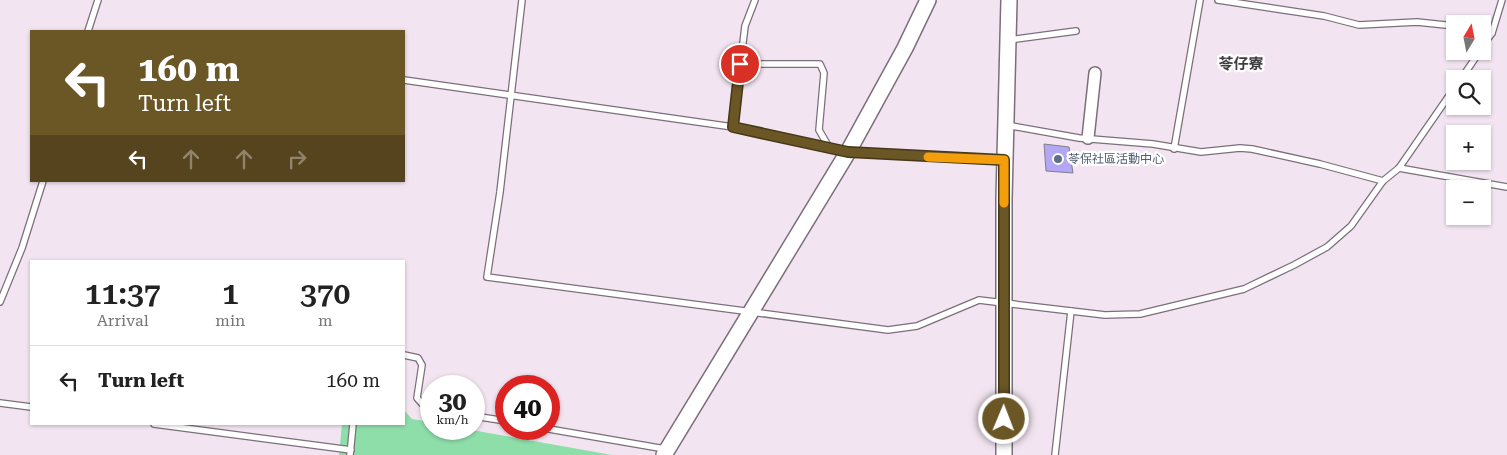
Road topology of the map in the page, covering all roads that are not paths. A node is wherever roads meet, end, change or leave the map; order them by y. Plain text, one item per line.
1 (98, 0) edge
2 (522, 0) edge
3 (755, 0) edge
4 (928, 0) edge
5 (1009, 0) edge
6 (1200, 0) edge
7 (1218, 0) edge
8 (1502, 0) edge
9 (1446, 25) edge
10 (88, 30) edge
11 (1076, 31) dead end
12 (1492, 33) edge
13 (1007, 40) junction
14 (740, 64) junction
15 (1095, 74) dead end
16 (405, 80) edge
17 (510, 95) junction
18 (1446, 100) edge
19 (1006, 125) junction
20 (733, 127) junction
21 (1088, 138) junction
22 (830, 149) junction
23 (1174, 149) junction
24 (848, 152) junction
25 (1004, 160) junction
26 (1399, 168) junction
27 (1383, 181) junction
28 (43, 182) edge
29 (1507, 187) edge
30 (0, 302) edge
31 (1005, 304) junction
32 (750, 311) junction
33 (1071, 311) junction
34 (405, 355) edge
35 (420, 375) edge
36 (420, 378) edge
37 (420, 401) edge
38 (0, 403) edge
39 (30, 407) edge
40 (161, 425) edge
41 (353, 425) edge
42 (560, 431) edge
43 (665, 452) edge
44 (351, 453) edge
45 (1004, 455) edge
46 (1055, 455) edge

1 - 10 lane
2 - 17 lane
3 - 14 lane
4 - 24 street
5 - 13 street
6 - 23 lane
7 - 9 lane
8 - 12 lane
11 - 13 lane
13 - 19 street
14 - 20 lane
14 - 22 lane
15 - 21 street
16 - 17 lane
17 - 20 lane
17 - 32 lane
18 - 26 lane
19 - 21 lane
19 - 25 street
20 - 22 lane
21 - 23 lane
22 - 24 lane
23 - 27 lane
24 - 25 lane
24 - 32 street
25 - 31 street
26 - 27 lane
26 - 29 lane
27 - 33 lane
28 - 30 lane
31 - 32 lane
31 - 33 lane
31 - 45 street
32 - 43 street
33 - 46 lane
34 - 35 lane
36 - 37 lane
38 - 39 lane
40 - 44 lane
41 - 44 lane
42 - 43 lane

